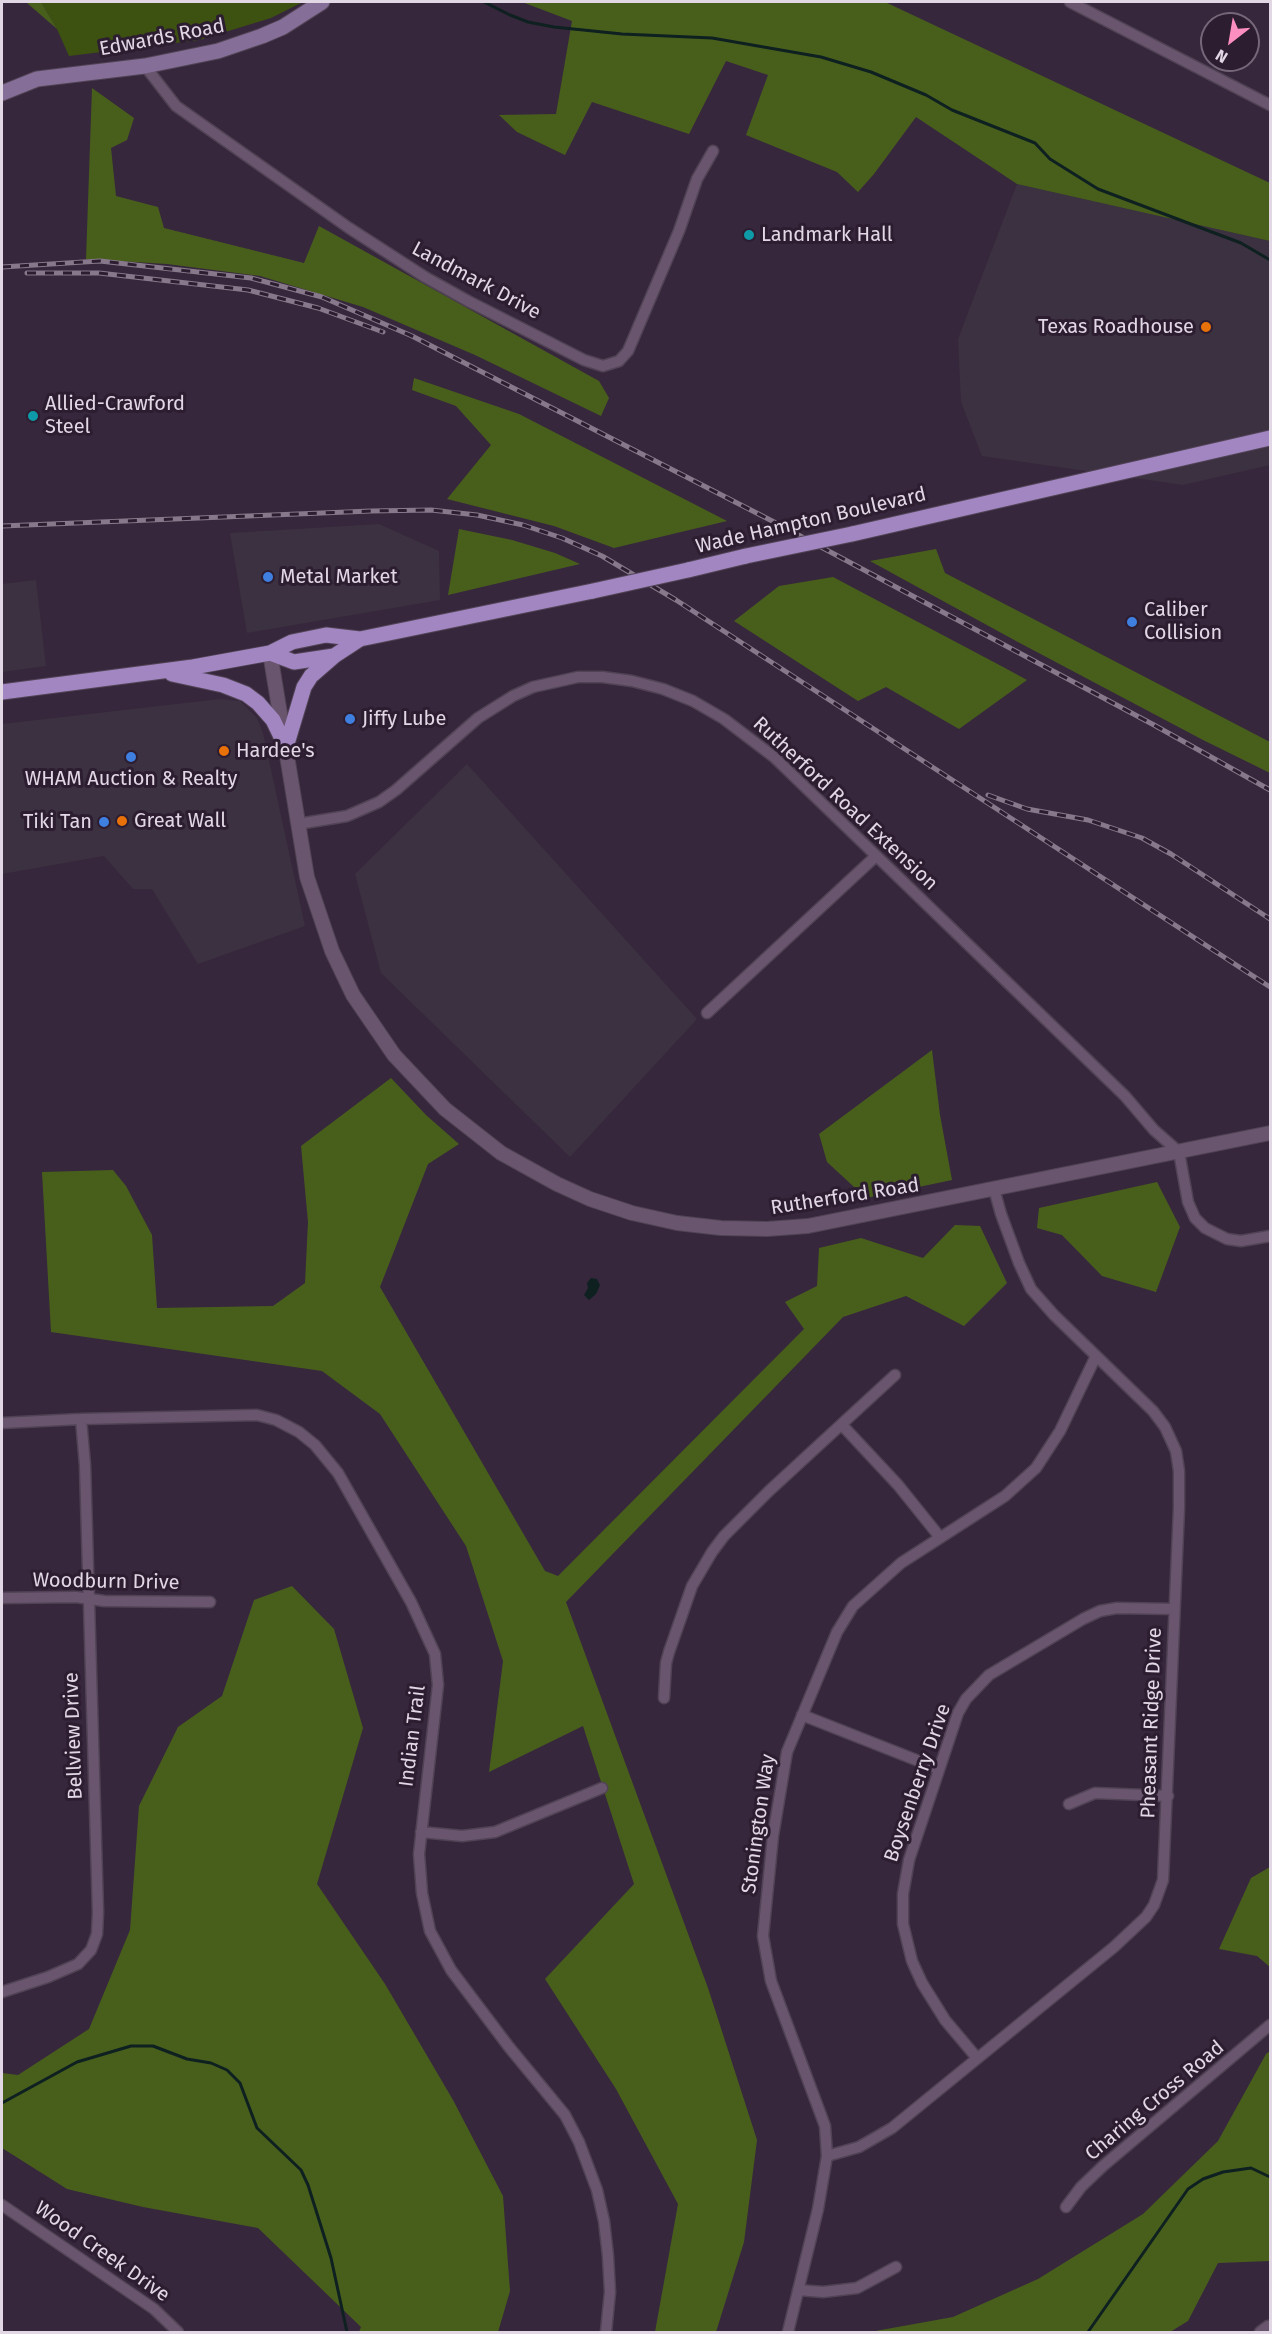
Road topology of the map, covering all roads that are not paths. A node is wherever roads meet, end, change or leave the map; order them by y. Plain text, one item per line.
1 (322, 2) edge
2 (1070, 2) edge
3 (145, 66) junction
4 (2, 93) edge
5 (1270, 105) edge
6 (713, 151) dead end
7 (1270, 438) edge
8 (360, 639) junction
9 (270, 653) junction
10 (333, 656) junction
11 (158, 671) junction
12 (2, 692) edge
13 (286, 747) junction
14 (298, 824) junction
15 (876, 856) junction
16 (707, 1013) dead end
17 (1270, 1132) edge
18 (1179, 1152) junction
19 (994, 1189) junction
20 (1270, 1236) edge
21 (1096, 1356) junction
22 (895, 1375) dead end
23 (81, 1419) junction
24 (2, 1423) edge
25 (842, 1425) junction
26 (939, 1536) junction
27 (2, 1598) edge
28 (88, 1599) junction
29 (210, 1602) dead end
30 (1174, 1609) junction
31 (664, 1698) dead end
32 (802, 1715) junction
33 (939, 1769) junction
34 (602, 1788) dead end
35 (1168, 1796) junction
36 (1069, 1804) dead end
37 (421, 1832) junction
38 (2, 1992) edge
39 (1270, 2025) edge
40 (977, 2058) junction
41 (827, 2156) junction
42 (2, 2205) edge
43 (1066, 2207) dead end
44 (896, 2267) dead end
45 (798, 2290) junction
46 (178, 2332) edge
47 (606, 2332) edge
48 (788, 2332) edge

1 - 3 main road, Edwards Road
2 - 5 street
3 - 4 main road, Edwards Road
3 - 6 street, Landmark Drive
7 - 8 main road, Wade Hampton Boulevard, bridge
8 - 9 main road, Wade Hampton Boulevard
8 - 10 main road, Wade Hampton Boulevard
9 - 10 main road, Wade Hampton Boulevard
9 - 11 main road, Wade Hampton Boulevard
9 - 13 street, Rutherford Road
10 - 13 main road
11 - 12 main road, Wade Hampton Boulevard
11 - 13 main road
13 - 14 street, Rutherford Road
14 - 15 street, Rutherford Road Extension
14 - 19 street, Rutherford Road
15 - 16 street
15 - 18 street, Rutherford Road Extension
17 - 18 street, Rutherford Road
18 - 19 street, Rutherford Road
18 - 20 street
19 - 21 street, Pheasant Ridge Drive
21 - 26 street, Stonington Way
21 - 30 street, Pheasant Ridge Drive
22 - 25 street
23 - 24 street, Indian Trail
23 - 28 street, Bellview Drive
23 - 37 street, Indian Trail
25 - 26 street
25 - 31 street
26 - 32 street, Stonington Way
27 - 28 street, Woodburn Drive
28 - 29 street, Woodburn Drive
28 - 38 street, Bellview Drive
30 - 33 street, Boysenberry Drive
30 - 35 street, Pheasant Ridge Drive
32 - 33 street
32 - 41 street, Stonington Way
33 - 40 street, Boysenberry Drive
34 - 37 street
35 - 36 street
35 - 40 street, Pheasant Ridge Drive
37 - 47 street, Indian Trail
39 - 43 street, Charing Cross Road
40 - 41 street, Pheasant Ridge Drive
41 - 45 street, Stonington Way
42 - 46 street, Wood Creek Drive
44 - 45 street
45 - 48 street, Stonington Way

